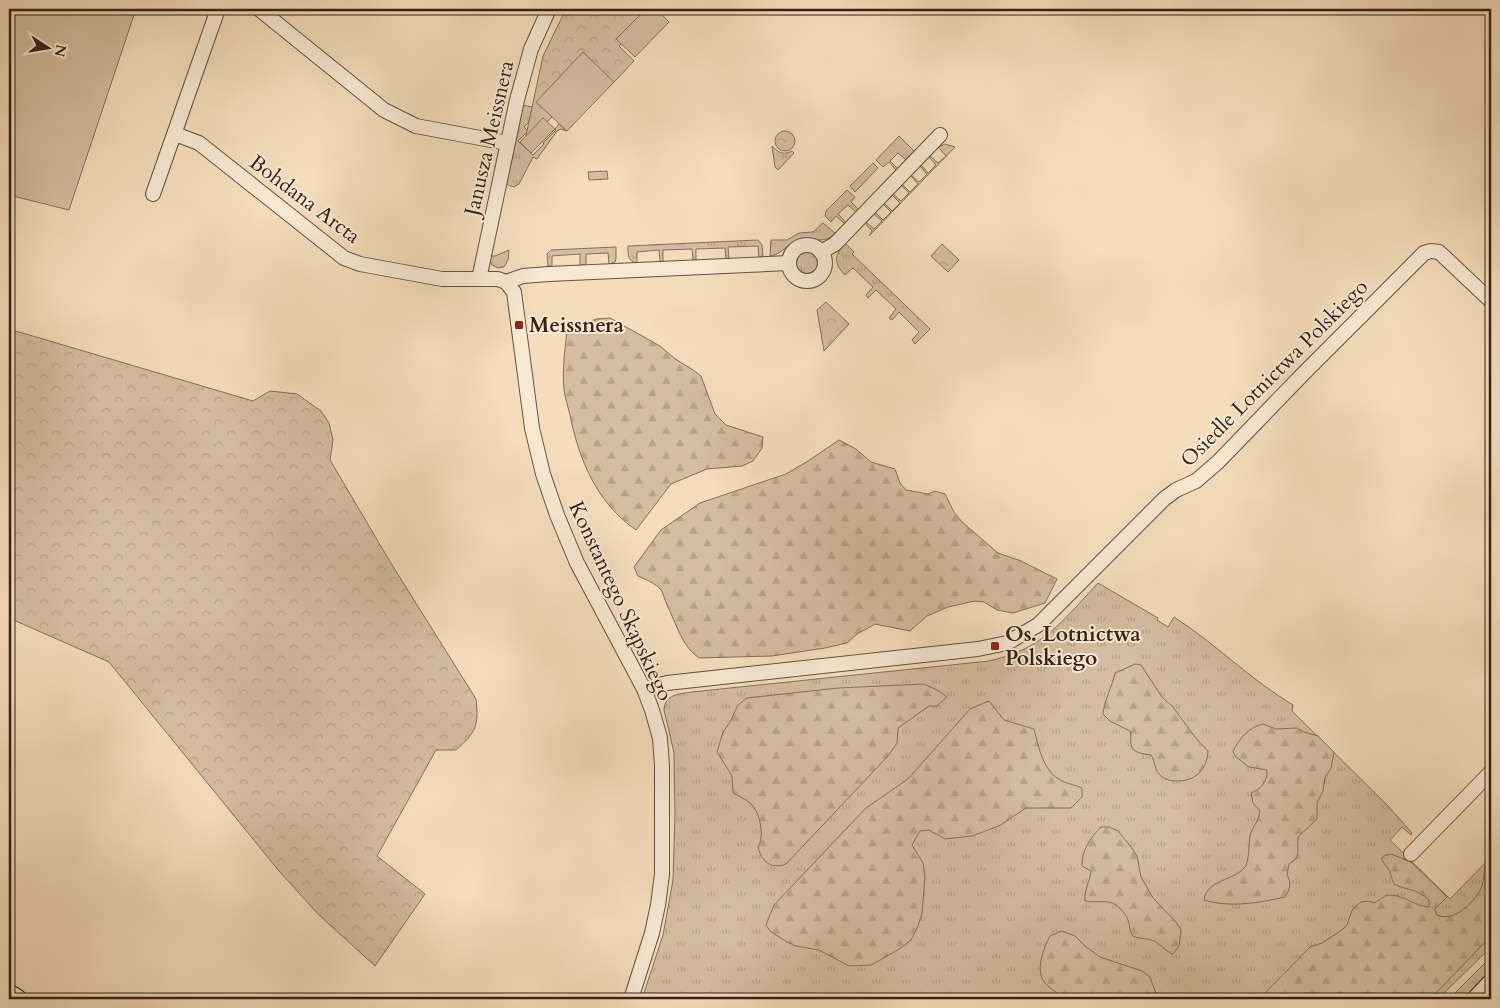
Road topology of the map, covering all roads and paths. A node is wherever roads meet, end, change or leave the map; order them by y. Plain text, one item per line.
1 (218, 9) edge
2 (259, 9) edge
3 (549, 9) edge
4 (175, 134) junction
5 (940, 135) dead end
6 (507, 143) junction
7 (153, 194) dead end
8 (821, 252) junction
9 (789, 263) junction
10 (479, 279) junction
11 (506, 282) junction
12 (1491, 301) edge
13 (644, 689) junction
14 (1491, 772) edge
15 (1411, 854) dead end
16 (1491, 984) edge
17 (9, 994) edge
18 (17, 999) edge
19 (631, 999) edge
20 (1477, 999) edge

1 - 4 street
2 - 6 street
3 - 6 street, Janusza Meissnera
4 - 7 street
4 - 10 street, Bohdana Arcta
5 - 8 street
6 - 10 street, Janusza Meissnera
8 - 9 street
8 - 9 street
9 - 11 street
10 - 11 street, Bohdana Arcta
11 - 13 street, Konstantego Skąpskiego
12 - 13 street, Osiedle Lotnictwa Polskiego
13 - 19 street, Konstantego Skąpskiego
14 - 15 street
16 - 20 main road
17 - 18 main road

